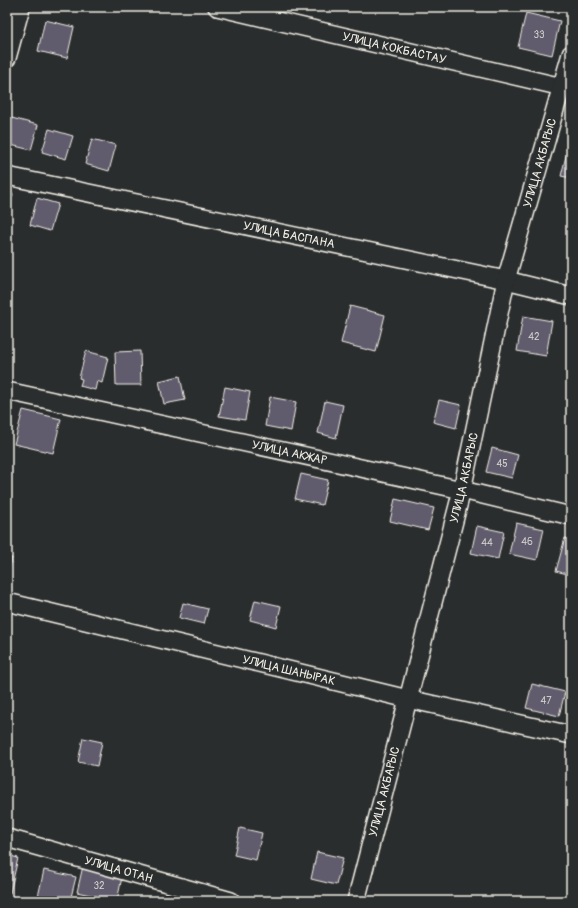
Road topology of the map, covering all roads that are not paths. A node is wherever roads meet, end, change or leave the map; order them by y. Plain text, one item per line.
1 (21, 7) edge
2 (217, 7) edge
3 (571, 54) edge
4 (7, 58) edge
5 (566, 88) edge
6 (7, 176) edge
7 (506, 280) junction
8 (571, 296) edge
9 (7, 391) edge
10 (462, 490) junction
11 (571, 516) edge
12 (7, 602) edge
13 (408, 699) junction
14 (571, 735) edge
15 (7, 838) edge
16 (231, 901) edge
17 (356, 901) edge

1 - 4 street
2 - 5 street, УЛИЦА КОКБАСТАУ
3 - 5 street, УЛИЦА АКБАРЫС
5 - 7 street, УЛИЦА АКБАРЫС
6 - 7 street, УЛИЦА БАСПАНА
7 - 8 street, УЛИЦА БАСПАНА
7 - 10 street, УЛИЦА АКБАРЫС
9 - 10 street, УЛИЦА АКЖАР
10 - 11 street, УЛИЦА АКЖАР
10 - 13 street, УЛИЦА АКБАРЫС
12 - 13 street, УЛИЦА ШАНЫРАК
13 - 14 street, УЛИЦА ШАНЫРАК
13 - 17 street, УЛИЦА АКБАРЫС
15 - 16 street, УЛИЦА ОТАН

